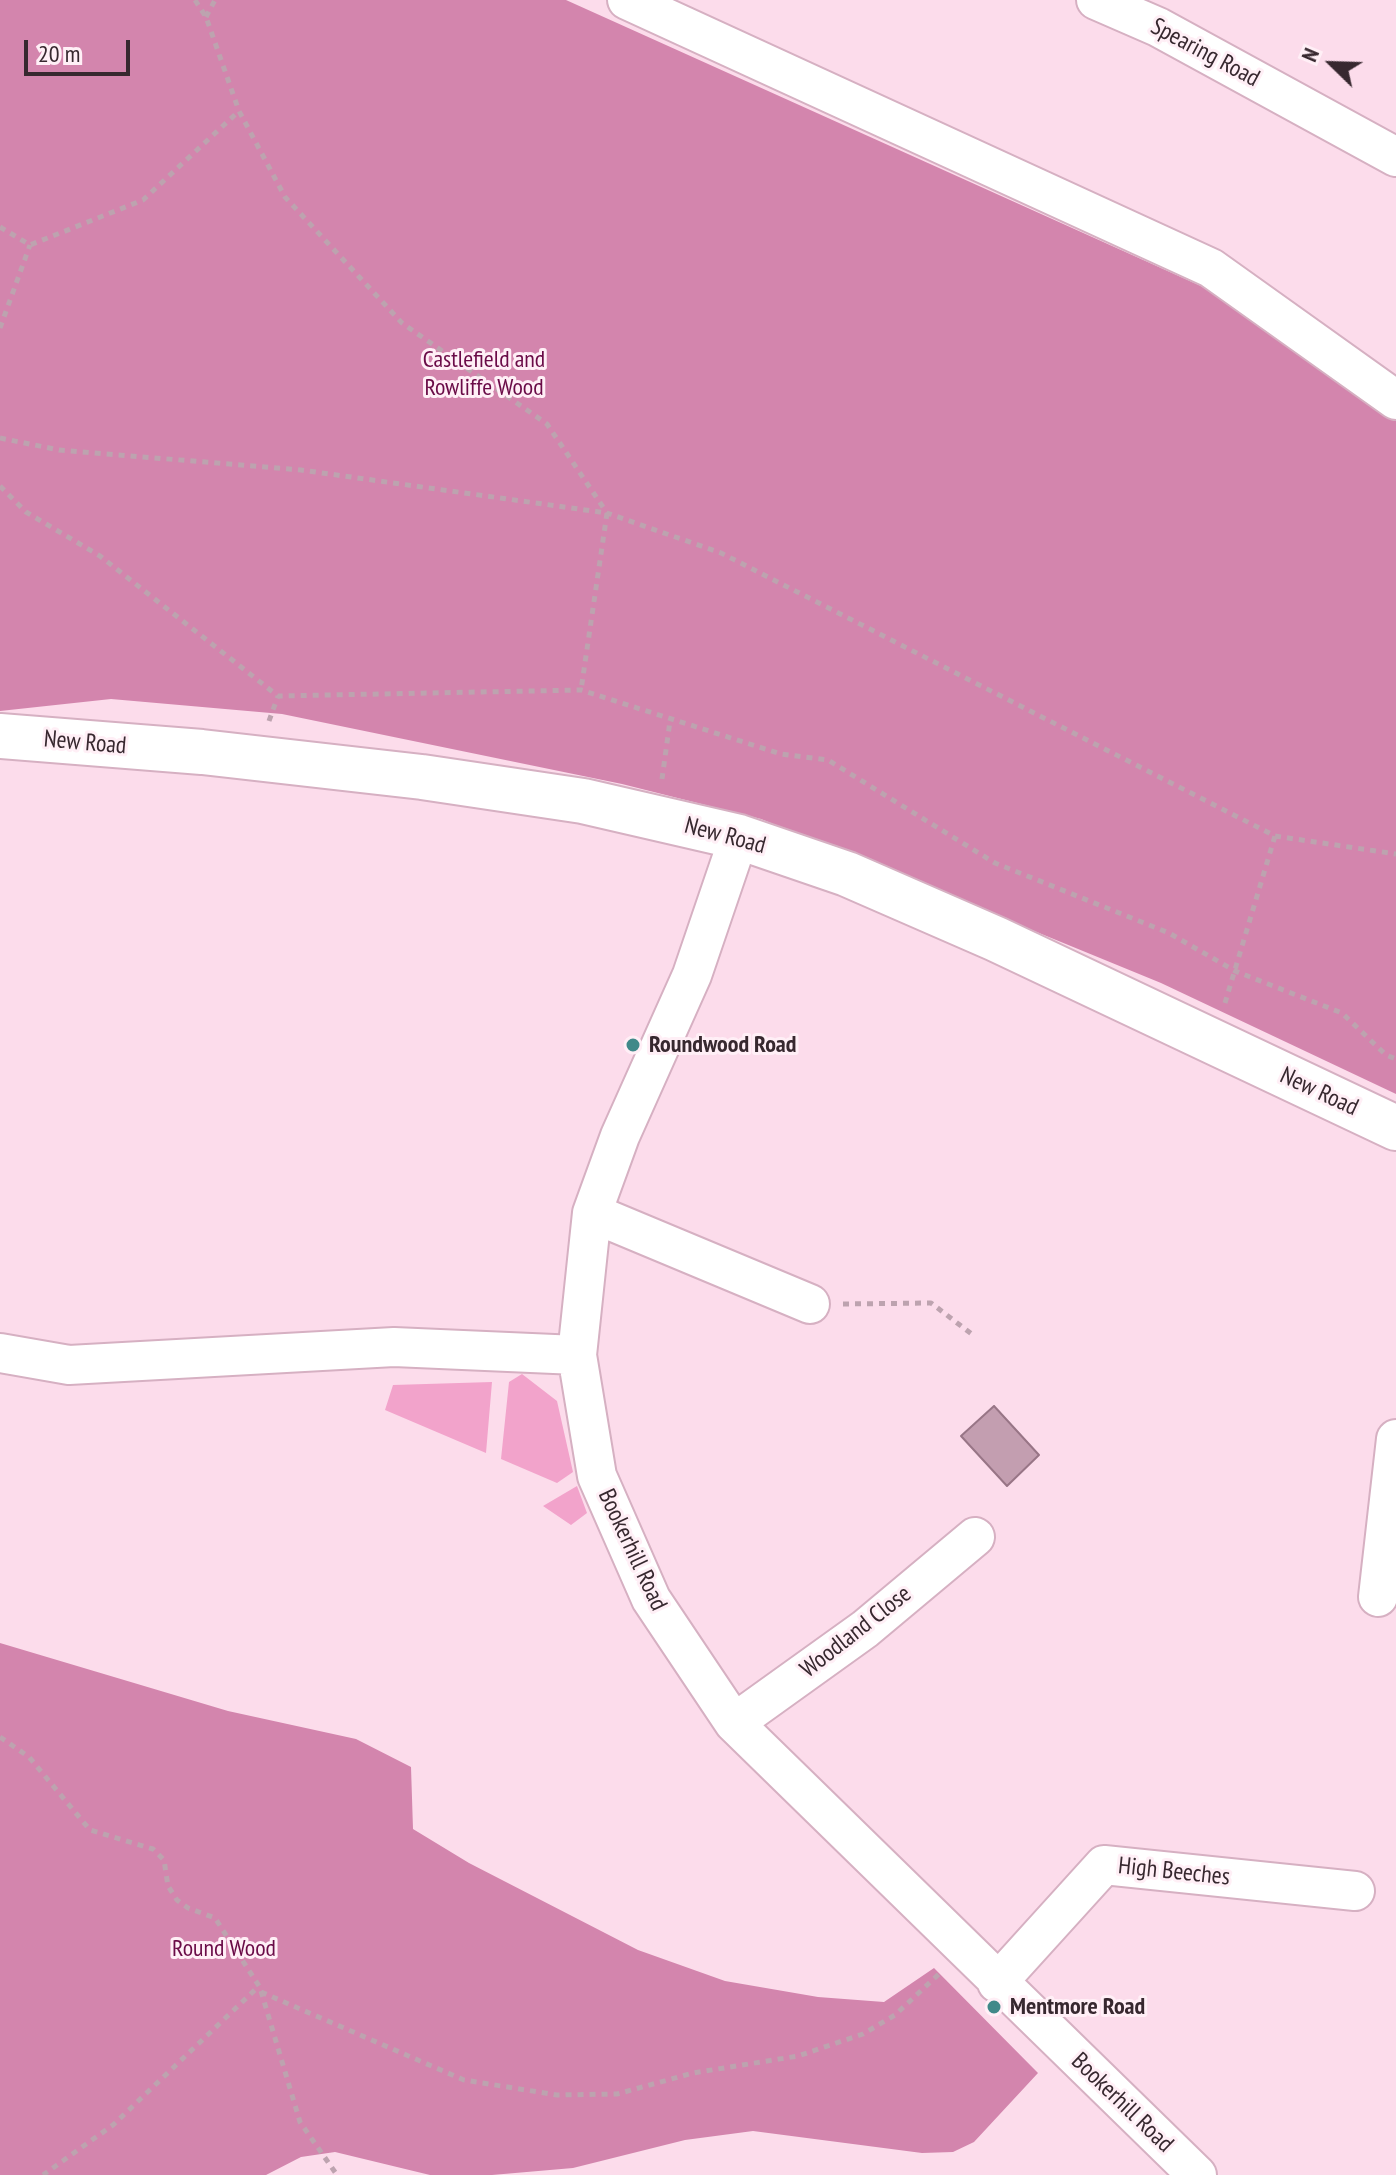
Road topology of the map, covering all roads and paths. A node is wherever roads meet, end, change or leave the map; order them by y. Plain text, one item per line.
1 (195, 0) edge
2 (215, 0) edge
3 (627, 0) edge
4 (1096, 0) edge
5 (206, 17) junction
6 (239, 111) junction
7 (1396, 157) edge
8 (0, 227) edge
9 (30, 245) junction
10 (0, 328) edge
11 (1396, 400) edge
12 (0, 438) edge
13 (0, 486) edge
14 (607, 513) junction
15 (581, 690) junction
16 (670, 721) junction
17 (0, 736) edge
18 (657, 818) junction
19 (1275, 836) junction
20 (739, 837) junction
21 (1396, 854) edge
22 (1235, 971) junction
23 (1215, 1042) junction
24 (1396, 1059) edge
25 (1396, 1128) edge
26 (592, 1213) junction
27 (810, 1304) joint
28 (973, 1335) dead end
29 (0, 1353) edge
30 (577, 1355) junction
31 (1396, 1439) edge
32 (975, 1537) dead end
33 (1375, 1596) edge
34 (734, 1723) junction
35 (0, 1737) edge
36 (1355, 1891) dead end
37 (941, 1972) dead end
38 (997, 1983) junction
39 (260, 1989) junction
40 (43, 2175) edge
41 (337, 2175) edge
42 (1197, 2175) edge

1 - 5 path
2 - 5 path
3 - 11 street
4 - 7 street, Spearing Road
5 - 6 path
6 - 9 path
6 - 14 path
8 - 9 path
9 - 10 path
12 - 14 path
13 - 15 path
14 - 15 path
14 - 19 path
15 - 16 path
16 - 18 path
16 - 22 path
17 - 18 highway, New Road
18 - 20 highway, New Road
19 - 21 path
19 - 22 path
20 - 23 highway, New Road
20 - 26 street, Bookerhill Road
22 - 23 path
22 - 24 path
23 - 25 highway, New Road
26 - 27 street
26 - 30 street, Bookerhill Road
27 - 28 path
29 - 30 street
30 - 34 street, Bookerhill Road
31 - 33 street
32 - 34 street, Woodland Close
34 - 38 street, Bookerhill Road
35 - 39 path
36 - 38 street, High Beeches
37 - 39 path
38 - 42 street, Bookerhill Road
39 - 40 path
39 - 41 path

